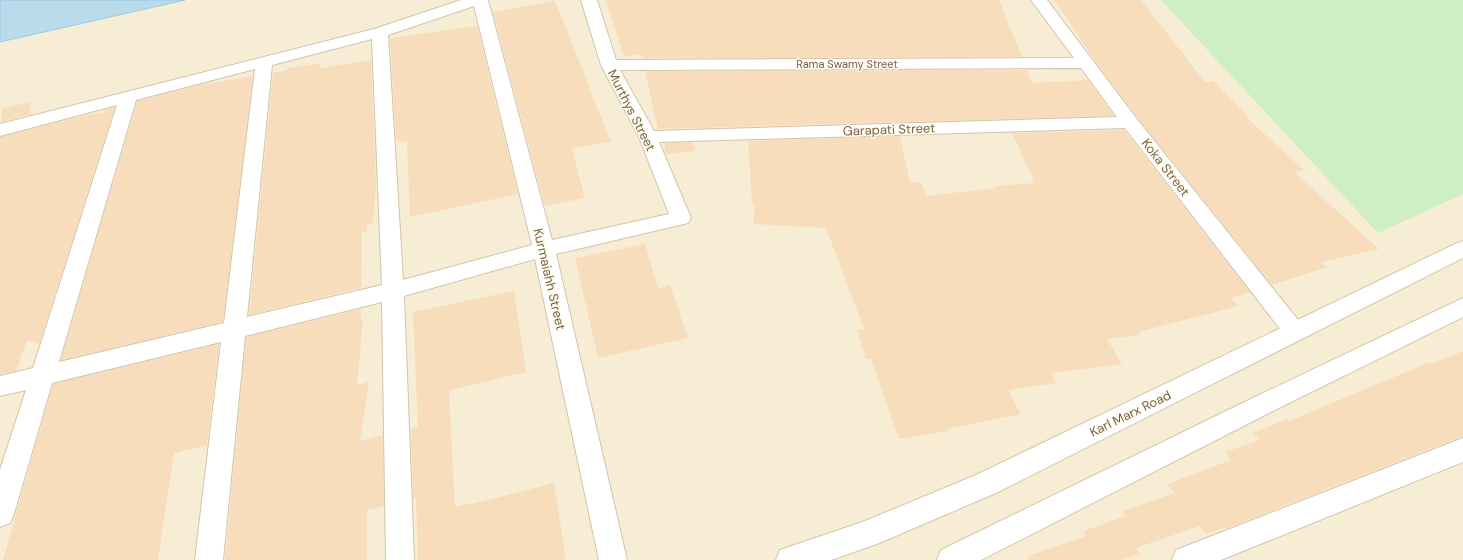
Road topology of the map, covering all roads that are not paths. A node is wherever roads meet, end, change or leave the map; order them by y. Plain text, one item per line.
1 (476, 0) edge
2 (480, 0) edge
3 (589, 0) edge
4 (1039, 0) edge
5 (380, 32) junction
6 (264, 62) junction
7 (1085, 63) junction
8 (609, 65) junction
9 (128, 97) junction
10 (1130, 122) junction
11 (0, 130) edge
12 (648, 137) junction
13 (544, 249) junction
14 (1463, 249) edge
15 (393, 291) junction
16 (1463, 307) edge
17 (235, 330) junction
18 (1295, 332) junction
19 (42, 376) junction
20 (0, 386) edge
21 (1463, 450) edge
22 (0, 514) edge
23 (209, 560) edge
24 (400, 560) edge
25 (613, 560) edge
26 (790, 560) edge
27 (951, 560) edge
28 (1186, 560) edge

1 - 5 street
2 - 13 street, Kurmaiahh Street
3 - 8 street, Murthys Street
4 - 7 street, Koka Street
5 - 6 street
5 - 15 street
6 - 9 street
6 - 17 street
7 - 8 street, Rama Swamy Street
7 - 10 street, Koka Street
8 - 12 street, Murthys Street
9 - 11 street
9 - 19 street
10 - 12 street, Garapati Street
10 - 18 street, Koka Street
12 - 13 street, Murthys Street
13 - 15 street
13 - 25 street, Kurmaiahh Street
14 - 18 street, Karl Marx Road
15 - 17 street
15 - 24 street
16 - 27 street
17 - 19 street
17 - 23 street
18 - 26 street, Karl Marx Road
19 - 20 street
19 - 22 street
21 - 28 street

